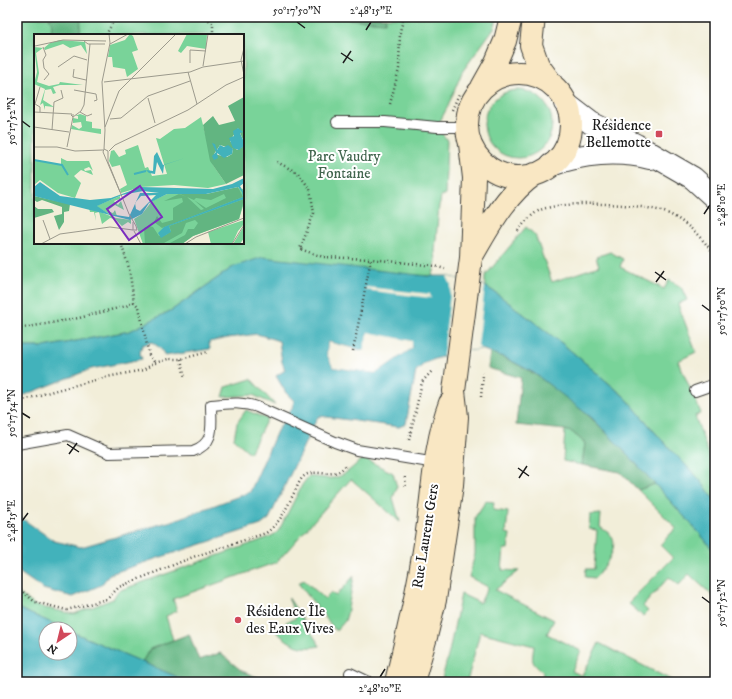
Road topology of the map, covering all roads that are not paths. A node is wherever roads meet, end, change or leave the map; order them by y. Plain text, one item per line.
1 (511, 17) edge
2 (534, 17) edge
3 (480, 90) junction
4 (560, 95) junction
5 (337, 122) dead end
6 (469, 136) junction
7 (663, 161) junction
8 (543, 170) junction
9 (715, 198) edge
10 (471, 258) junction
11 (715, 384) edge
12 (454, 391) junction
13 (695, 391) dead end
14 (17, 444) edge
15 (436, 463) junction
16 (350, 673) dead end
17 (369, 682) edge
18 (396, 682) edge
19 (413, 682) edge

1 - 3 main road
2 - 4 main road
3 - 4 main road
3 - 6 main road
4 - 7 street
4 - 8 main road
5 - 6 lane
6 - 8 main road
6 - 10 main road, Rue Laurent Gers
7 - 8 street
7 - 9 street
8 - 10 main road, Rue Laurent Gers
10 - 12 main road, Rue Laurent Gers
11 - 13 lane
12 - 15 main road, Rue Laurent Gers
12 - 19 main road, Rue Laurent Gers
14 - 15 lane
15 - 18 main road, Rue Laurent Gers
16 - 17 lane

